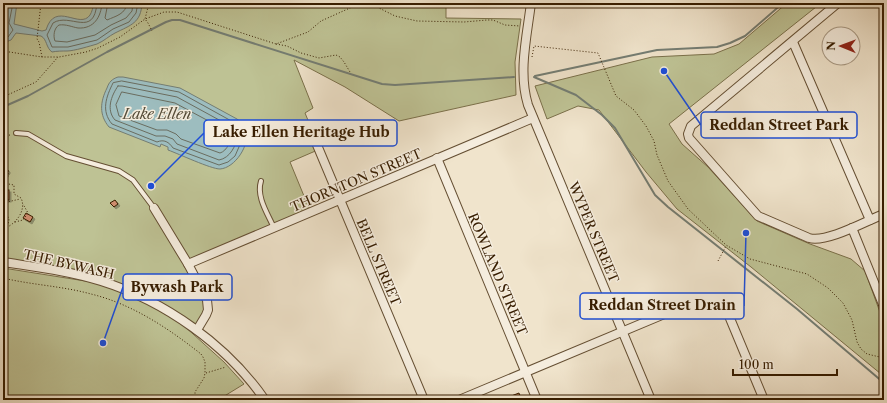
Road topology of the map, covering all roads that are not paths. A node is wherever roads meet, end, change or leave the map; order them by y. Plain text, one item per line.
1 (531, 3) edge
2 (838, 3) edge
3 (793, 42) junction
4 (534, 118) junction
5 (16, 133) road end
6 (312, 133) dead end
7 (437, 158) junction
8 (261, 181) dead end
9 (340, 200) junction
10 (154, 208) joint
11 (884, 214) edge
12 (870, 220) junction
13 (274, 228) junction
14 (852, 228) junction
15 (3, 262) edge
16 (188, 264) junction
17 (884, 307) edge
18 (197, 330) junction
19 (622, 331) junction
20 (525, 372) junction
21 (263, 397) edge
22 (424, 400) edge
23 (459, 400) edge
24 (537, 400) edge
25 (651, 400) edge
26 (764, 400) edge

1 - 4 street, WYPER STREET
2 - 3 street
3 - 12 street
3 - 14 street
4 - 7 street, THORNTON STREET
4 - 19 street, WYPER STREET
5 - 10 lane
6 - 9 street, BELL STREET
7 - 9 street, THORNTON STREET
7 - 20 street, ROWLAND STREET
8 - 13 lane
9 - 13 street, THORNTON STREET
9 - 22 street, BELL STREET
10 - 16 street
11 - 12 street
12 - 14 street
13 - 16 street, THORNTON STREET
14 - 17 street
15 - 18 street, THE BYWASH
16 - 18 street
18 - 21 street, THE BYWASH
19 - 20 street
19 - 25 street, WYPER STREET
19 - 26 street
20 - 23 street
20 - 24 street, ROWLAND STREET

